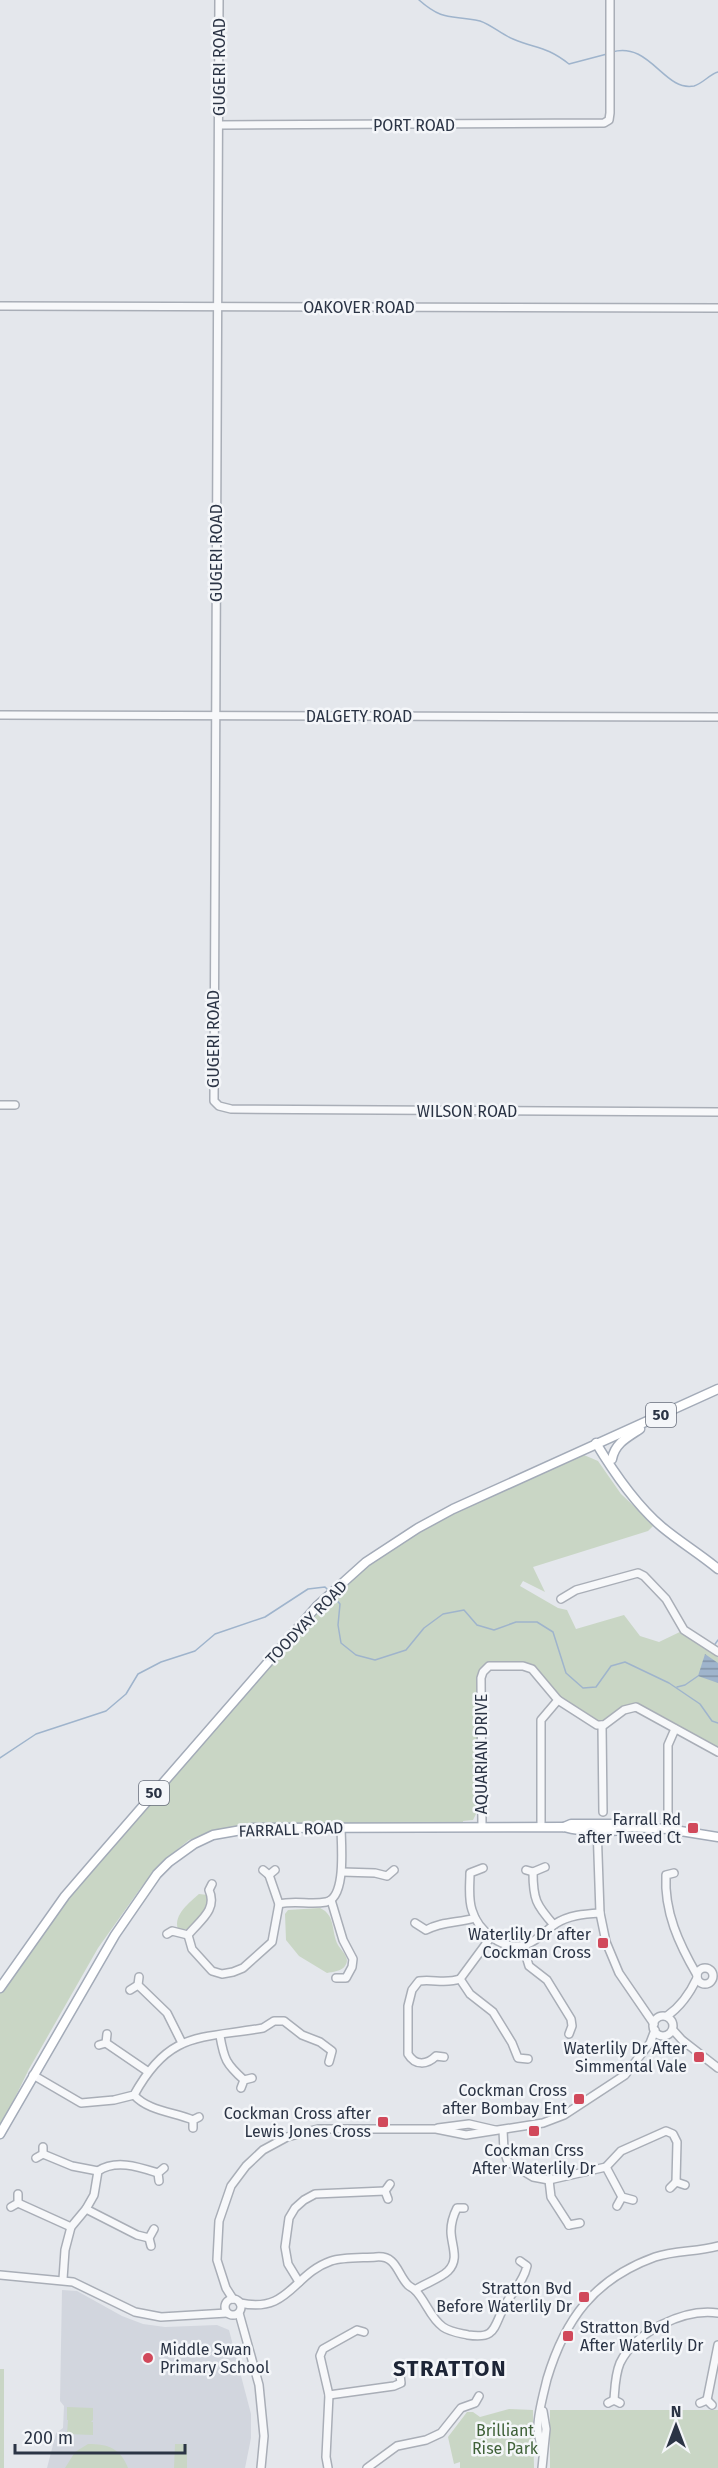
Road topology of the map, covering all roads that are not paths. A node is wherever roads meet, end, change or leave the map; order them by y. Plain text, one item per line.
1 (219, 0) edge
2 (610, 0) edge
3 (219, 125) junction
4 (0, 306) edge
5 (217, 306) junction
6 (718, 308) edge
7 (0, 714) edge
8 (216, 715) junction
9 (718, 717) edge
10 (0, 1105) edge
11 (15, 1105) dead end
12 (216, 1105) joint
13 (718, 1112) edge
14 (718, 1389) edge
15 (663, 1414) junction
16 (600, 1442) junction
17 (612, 1462) junction
18 (718, 1569) edge
19 (561, 1599) dead end
20 (714, 1649) edge
21 (558, 1700) junction
22 (602, 1725) junction
23 (675, 1729) junction
24 (718, 1752) edge
25 (603, 1812) dead end
26 (341, 1827) junction
27 (482, 1827) junction
28 (542, 1827) junction
29 (600, 1827) junction
30 (668, 1829) junction
31 (717, 1834) edge
32 (545, 1867) dead end
33 (483, 1868) dead end
34 (462, 1869) dead end
35 (661, 1869) dead end
36 (393, 1870) dead end
37 (269, 1872) dead end
38 (342, 1872) junction
39 (470, 1873) junction
40 (208, 1888) dead end
41 (331, 1900) junction
42 (279, 1904) junction
43 (600, 1913) junction
44 (475, 1918) junction
45 (415, 1923) dead end
46 (554, 1924) junction
47 (170, 1930) dead end
48 (188, 1935) junction
49 (491, 1937) junction
50 (523, 1946) junction
51 (707, 1974) edge
52 (139, 1977) dead end
53 (336, 1978) dead end
54 (460, 1979) junction
55 (138, 1986) junction
56 (0, 1988) edge
57 (130, 1990) dead end
58 (645, 2009) junction
59 (666, 2018) junction
60 (654, 2027) junction
61 (668, 2033) junction
62 (107, 2034) dead end
63 (569, 2034) dead end
64 (220, 2036) junction
65 (182, 2043) junction
66 (650, 2043) junction
67 (444, 2057) dead end
68 (528, 2059) dead end
69 (329, 2062) dead end
70 (718, 2068) edge
71 (147, 2071) junction
72 (33, 2075) junction
73 (252, 2078) dead end
74 (134, 2094) junction
75 (193, 2128) dead end
76 (499, 2130) junction
77 (0, 2134) edge
78 (40, 2153) dead end
79 (606, 2166) junction
80 (98, 2172) junction
81 (549, 2180) junction
82 (159, 2181) dead end
83 (676, 2182) junction
84 (390, 2184) dead end
85 (685, 2185) dead end
86 (670, 2188) dead end
87 (385, 2191) junction
88 (18, 2194) dead end
89 (622, 2197) junction
90 (388, 2199) dead end
91 (633, 2200) dead end
92 (617, 2205) dead end
93 (458, 2206) dead end
94 (86, 2209) junction
95 (580, 2223) dead end
96 (569, 2225) junction
97 (71, 2227) junction
98 (154, 2229) dead end
99 (566, 2233) dead end
100 (716, 2248) edge
101 (520, 2261) dead end
102 (536, 2262) dead end
103 (527, 2266) junction
104 (0, 2275) edge
105 (63, 2279) junction
106 (299, 2282) junction
107 (226, 2288) junction
108 (415, 2290) junction
109 (226, 2304) junction
110 (236, 2309) junction
111 (208, 2312) junction
112 (718, 2313) edge
113 (359, 2329) dead end
114 (718, 2345) edge
115 (403, 2381) dead end
116 (328, 2395) junction
117 (614, 2402) dead end
118 (707, 2402) dead end
119 (479, 2410) dead end
120 (261, 2468) edge
121 (328, 2468) edge
122 (367, 2468) edge
123 (542, 2468) edge

1 - 3 street, GUGERI ROAD
2 - 3 street, PORT ROAD
3 - 5 street, GUGERI ROAD
4 - 5 street, OAKOVER ROAD
5 - 6 street, OAKOVER ROAD
5 - 8 street, GUGERI ROAD
7 - 8 street, DALGETY ROAD
8 - 9 street, DALGETY ROAD
8 - 12 street, GUGERI ROAD
10 - 11 street
12 - 13 street, WILSON ROAD
14 - 15 main road, TOODYAY ROAD / 50
15 - 16 main road, TOODYAY ROAD / 50
15 - 17 main road
16 - 17 main road
16 - 56 main road, TOODYAY ROAD / 50
17 - 18 main road
19 - 20 street
21 - 22 street, AQUARIAN DRIVE
21 - 27 street, AQUARIAN DRIVE
21 - 28 street
22 - 23 street
22 - 25 street
23 - 24 street
23 - 30 street
26 - 27 main road, FARRALL ROAD
26 - 38 street
26 - 72 main road, FARRALL ROAD
27 - 28 main road, FARRALL ROAD
28 - 29 main road, FARRALL ROAD
29 - 30 main road, FARRALL ROAD
29 - 43 street
30 - 31 main road, FARRALL ROAD
32 - 46 street
33 - 39 street
34 - 39 street
35 - 51 street
36 - 38 street
37 - 42 street
38 - 41 street
39 - 44 street
40 - 48 street
41 - 42 street
41 - 53 street
42 - 48 street
43 - 46 street
43 - 58 street
44 - 45 street
44 - 49 street
46 - 50 street
47 - 48 street
49 - 50 street
49 - 54 street
50 - 63 street
51 - 59 street
52 - 55 street
54 - 67 street
54 - 68 street
55 - 57 street
55 - 65 street
58 - 59 street
58 - 60 street
59 - 60 street
59 - 61 street
60 - 61 street
60 - 66 street
61 - 66 street
61 - 70 street
62 - 71 street
64 - 65 street
64 - 69 street
64 - 73 street
65 - 71 street
66 - 76 street
71 - 74 street
72 - 74 street
72 - 77 main road, FARRALL ROAD
74 - 75 street
76 - 81 street
76 - 107 street
78 - 80 street
79 - 81 street
79 - 83 street
79 - 89 street
80 - 82 street
80 - 94 street
81 - 96 street
83 - 85 street
83 - 86 street
84 - 87 street
87 - 90 street
87 - 106 street
88 - 97 street
89 - 91 street
89 - 92 street
93 - 108 street
94 - 97 street
94 - 98 street
95 - 96 street
96 - 99 street
97 - 105 street
100 - 123 street
101 - 103 street
102 - 103 street
103 - 108 street
104 - 105 street
105 - 111 street
106 - 108 street
106 - 110 street
107 - 109 street
107 - 110 street
109 - 110 street
109 - 111 street
110 - 111 street
110 - 120 street
112 - 117 street
113 - 116 street
114 - 118 street
115 - 116 street
116 - 121 street
119 - 122 street

